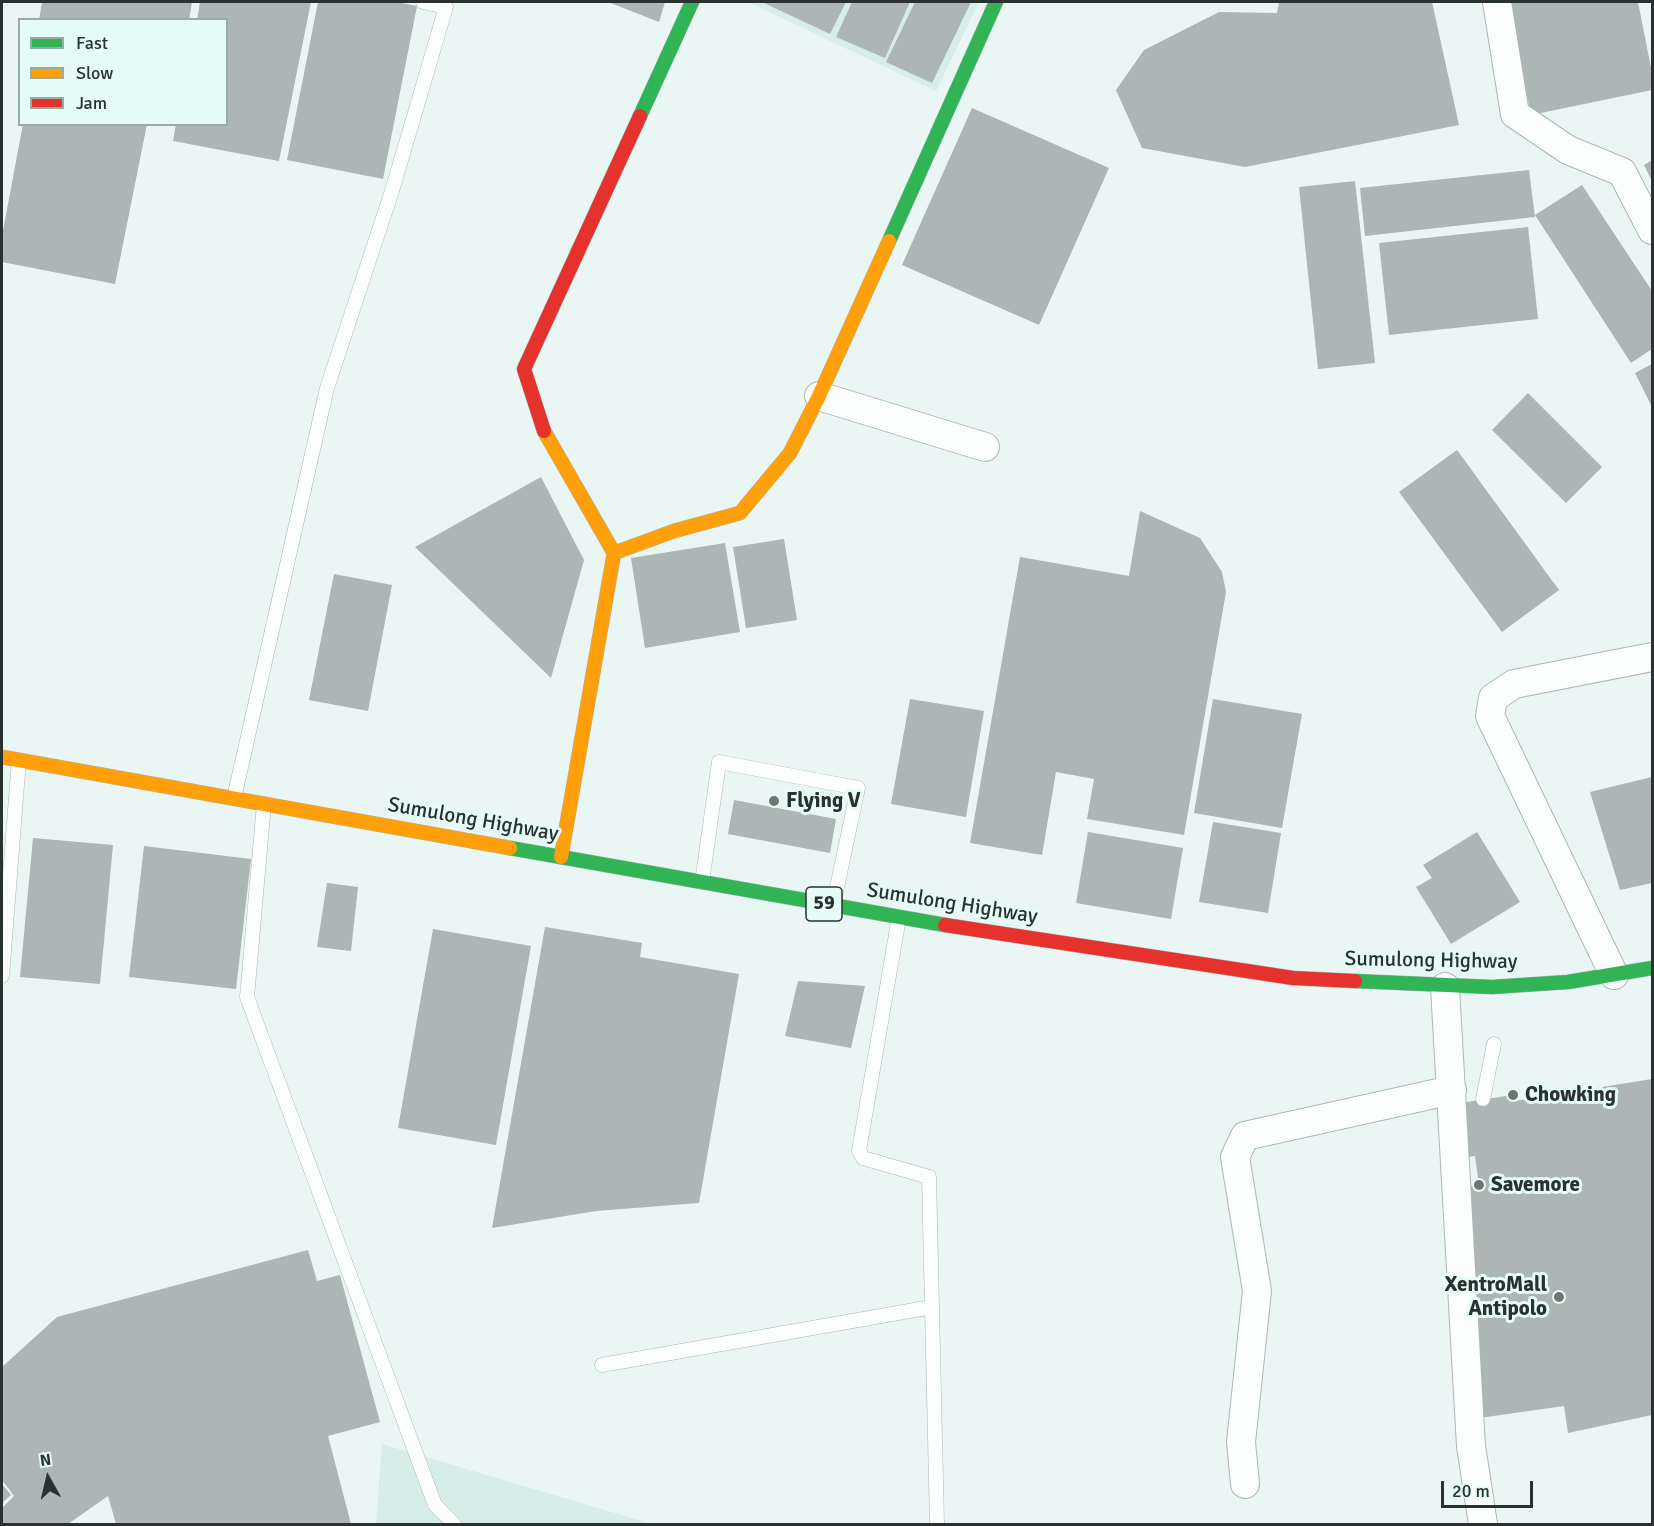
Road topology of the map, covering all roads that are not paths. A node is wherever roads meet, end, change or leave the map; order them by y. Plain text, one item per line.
1 (423, 2) edge
2 (692, 2) edge
3 (996, 2) edge
4 (1497, 2) edge
5 (1653, 230) edge
6 (819, 396) junction
7 (985, 447) dead end
8 (614, 553) junction
9 (1653, 657) edge
10 (2, 757) edge
11 (19, 760) junction
12 (234, 798) junction
13 (264, 804) junction
14 (561, 857) junction
15 (702, 882) junction
16 (833, 906) junction
17 (899, 917) junction
18 (1653, 968) edge
19 (1614, 975) junction
20 (2, 976) edge
21 (1445, 987) junction
22 (1494, 1044) dead end
23 (1452, 1090) junction
24 (1483, 1099) dead end
25 (932, 1307) junction
26 (602, 1365) dead end
27 (1245, 1484) dead end
28 (454, 1524) edge
29 (937, 1524) edge
30 (1483, 1524) edge

1 - 12 lane
2 - 8 main road
3 - 6 main road
4 - 5 street
6 - 7 street
6 - 8 main road
8 - 14 main road
9 - 19 street
10 - 11 main road, Sumulong Highway / 59
11 - 12 main road, Sumulong Highway / 59
11 - 20 lane
12 - 13 main road, Sumulong Highway / 59
13 - 14 main road, Sumulong Highway / 59
13 - 28 lane
14 - 15 main road, Sumulong Highway / 59
15 - 16 main road, Sumulong Highway / 59
15 - 16 lane
16 - 17 main road, Sumulong Highway / 59
17 - 21 main road, Sumulong Highway / 59
17 - 25 lane
18 - 19 main road, Sumulong Highway / 59
19 - 21 main road, Sumulong Highway / 59
21 - 23 street
22 - 24 lane
23 - 27 street
23 - 30 street
25 - 26 lane
25 - 29 lane

